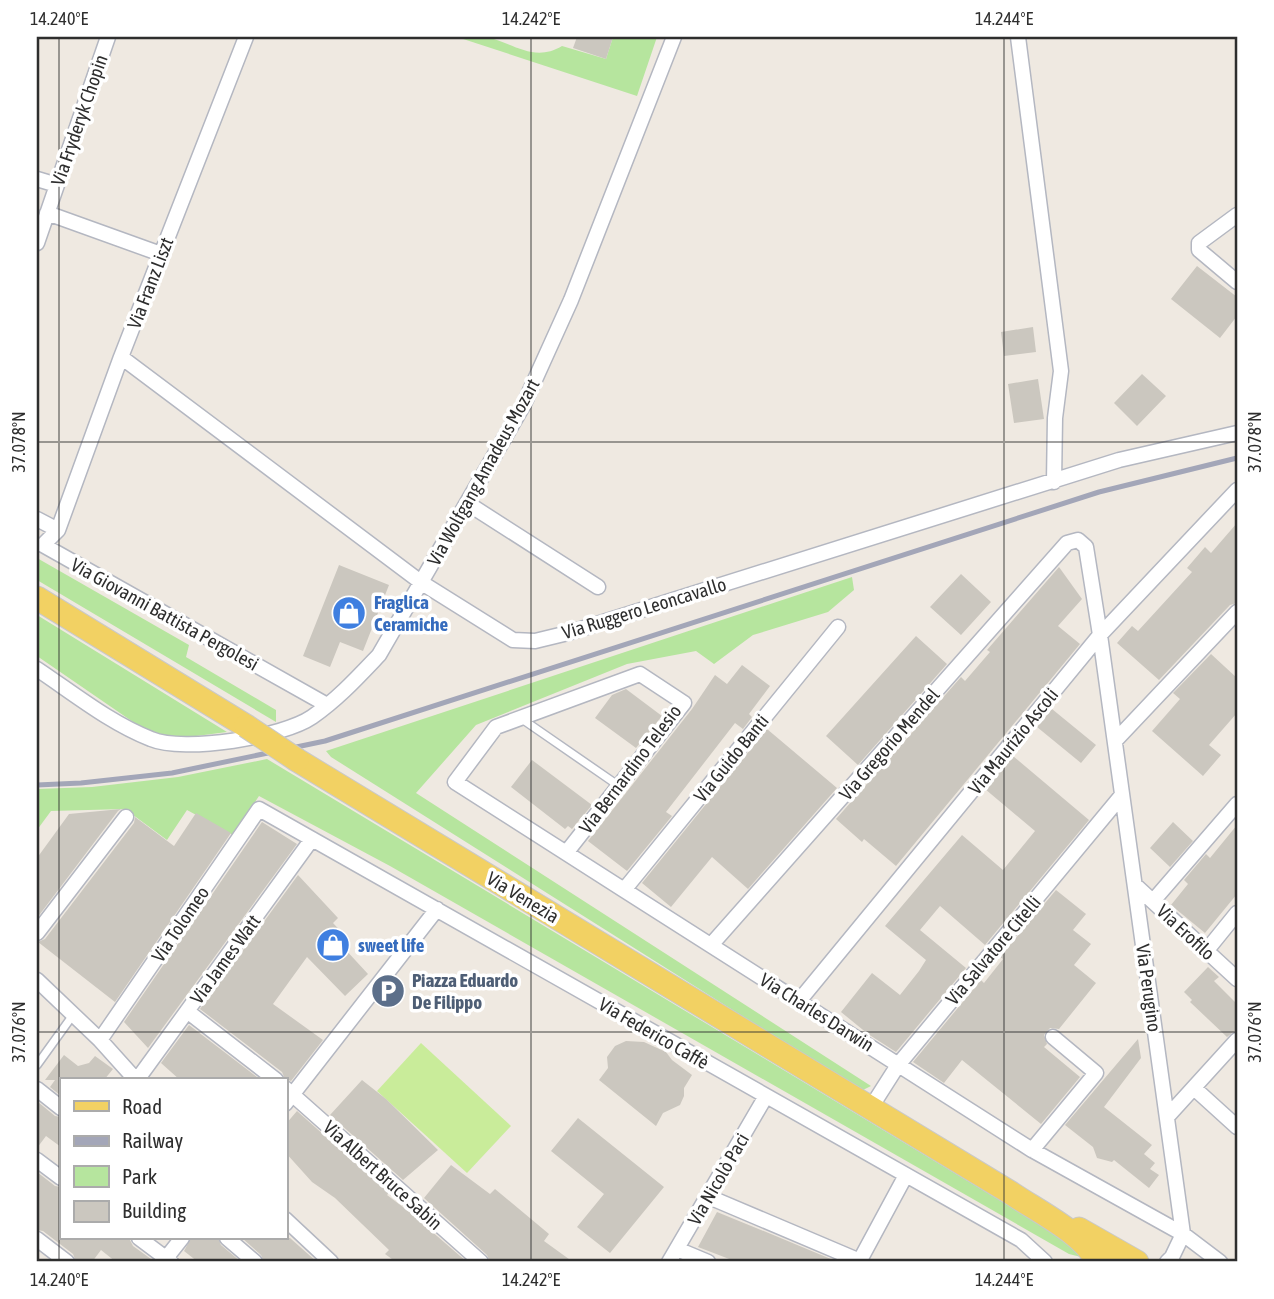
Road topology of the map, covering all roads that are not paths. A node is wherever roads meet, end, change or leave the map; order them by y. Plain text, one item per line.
1 (108, 37) edge
2 (246, 37) edge
3 (674, 37) edge
4 (1018, 37) edge
5 (37, 178) edge
6 (57, 185) junction
7 (47, 213) junction
8 (1237, 215) edge
9 (37, 243) edge
10 (161, 254) junction
11 (1237, 282) edge
12 (121, 357) junction
13 (1237, 433) edge
14 (1054, 482) junction
15 (1237, 490) edge
16 (467, 503) junction
17 (37, 519) edge
18 (58, 530) junction
19 (1067, 542) joint
20 (422, 583) junction
21 (598, 587) dead end
22 (37, 598) edge
23 (1237, 612) edge
24 (838, 626) dead end
25 (1100, 635) junction
26 (37, 669) edge
27 (327, 705) junction
28 (521, 717) junction
29 (1115, 741) junction
30 (455, 782) joint
31 (620, 786) junction
32 (1122, 795) junction
33 (1237, 804) edge
34 (259, 808) joint
35 (126, 817) dead end
36 (312, 839) junction
37 (566, 853) junction
38 (1135, 885) junction
39 (624, 890) junction
40 (1153, 901) junction
41 (437, 909) junction
42 (1237, 913) edge
43 (37, 933) edge
44 (711, 945) junction
45 (1207, 950) junction
46 (1237, 979) edge
47 (37, 980) edge
48 (799, 1001) junction
49 (187, 1011) junction
50 (74, 1014) junction
51 (1053, 1037) dead end
52 (100, 1040) junction
53 (1237, 1040) edge
54 (37, 1065) edge
55 (898, 1065) junction
56 (134, 1078) edge
57 (137, 1078) edge
58 (273, 1078) edge
59 (1194, 1088) junction
60 (37, 1089) edge
61 (288, 1095) edge
62 (766, 1096) junction
63 (60, 1107) edge
64 (870, 1109) junction
65 (1167, 1117) junction
66 (1237, 1128) edge
67 (1032, 1150) junction
68 (37, 1160) edge
69 (906, 1175) junction
70 (60, 1177) edge
71 (1011, 1194) junction
72 (709, 1197) junction
73 (287, 1221) edge
74 (1183, 1234) junction
75 (37, 1239) edge
76 (141, 1240) edge
77 (181, 1240) edge
78 (229, 1240) edge
79 (677, 1249) junction
80 (167, 1261) edge
81 (67, 1262) edge
82 (255, 1262) edge
83 (331, 1262) edge
84 (481, 1262) edge
85 (669, 1262) edge
86 (708, 1262) edge
87 (860, 1262) edge
88 (1045, 1262) edge
89 (1097, 1262) edge
90 (1137, 1262) edge
91 (1167, 1262) edge
92 (1220, 1262) edge

1 - 6 street, Via Fryderyk Chopin
2 - 10 street, Via Franz Liszt
3 - 16 street, Via Wolfgang Amadeus Mozart
4 - 14 street
5 - 6 street
6 - 7 street, Via Fryderyk Chopin
7 - 9 street, Via Fryderyk Chopin
7 - 10 street
8 - 11 street
10 - 12 street, Via Franz Liszt
12 - 18 street, Via Franz Liszt
12 - 20 street, Via Ruggero Leoncavallo
13 - 14 street, Via Ruggero Leoncavallo
14 - 20 street, Via Ruggero Leoncavallo
15 - 25 street, Via Maurizio Ascoli
16 - 20 street, Via Wolfgang Amadeus Mozart
16 - 21 street
17 - 18 street
18 - 27 street, Via Giovanni Battista Pergolesi
19 - 25 street, Via Perugino
19 - 44 street, Via Gregorio Mendel
20 - 27 street, Via Wolfgang Amadeus Mozart
22 - 64 main road, Via Venezia, bridge
23 - 29 street
24 - 39 street, Via Guido Banti
25 - 29 street, Via Perugino
25 - 48 street, Via Maurizio Ascoli
26 - 27 street, Via Wolfgang Amadeus Mozart
28 - 30 street, Via Bernardino Telesio
28 - 31 lane
28 - 31 street, Via Bernardino Telesio
29 - 32 street, Via Perugino
30 - 37 street, Via Charles Darwin
31 - 37 street, Via Bernardino Telesio
32 - 38 street, Via Perugino
32 - 55 street, Via Salvatore Citelli
33 - 40 street
34 - 36 street, Via Federico Caffè
34 - 52 street, Via Tolomeo
35 - 43 street
36 - 41 street, Via Federico Caffè
36 - 49 street, Via James Watt
37 - 39 street, Via Charles Darwin
38 - 40 street, Via Erofilo
38 - 65 street, Via Perugino
39 - 44 street, Via Charles Darwin
40 - 45 street, Via Erofilo
41 - 61 street
41 - 62 street, Via Federico Caffè
42 - 45 street
44 - 48 street, Via Charles Darwin
45 - 46 street, Via Erofilo
47 - 50 street
48 - 55 street, Via Charles Darwin
49 - 57 street, Via James Watt
49 - 58 street
50 - 52 street
50 - 54 lane
51 - 67 street
52 - 56 street
53 - 59 street
55 - 64 street, Via Salvatore Citelli
55 - 67 street, Via Charles Darwin
59 - 65 street
59 - 66 street
60 - 63 street
61 - 84 street, Via Albert Bruce Sabin
62 - 69 street, Via Federico Caffè
62 - 72 street, Via Nicolò Paci
64 - 71 main road, Via Venezia
65 - 74 street, Via Perugino
67 - 74 street, Via Charles Darwin
68 - 70 street
69 - 87 street
69 - 88 street, Via Federico Caffè
71 - 89 main road
71 - 90 main road
72 - 79 street, Via Nicolò Paci
72 - 87 street
73 - 83 street
74 - 91 street
74 - 92 street
75 - 81 street
76 - 80 street
77 - 80 street
78 - 82 street
79 - 85 street, Via Nicolò Paci
79 - 86 street

